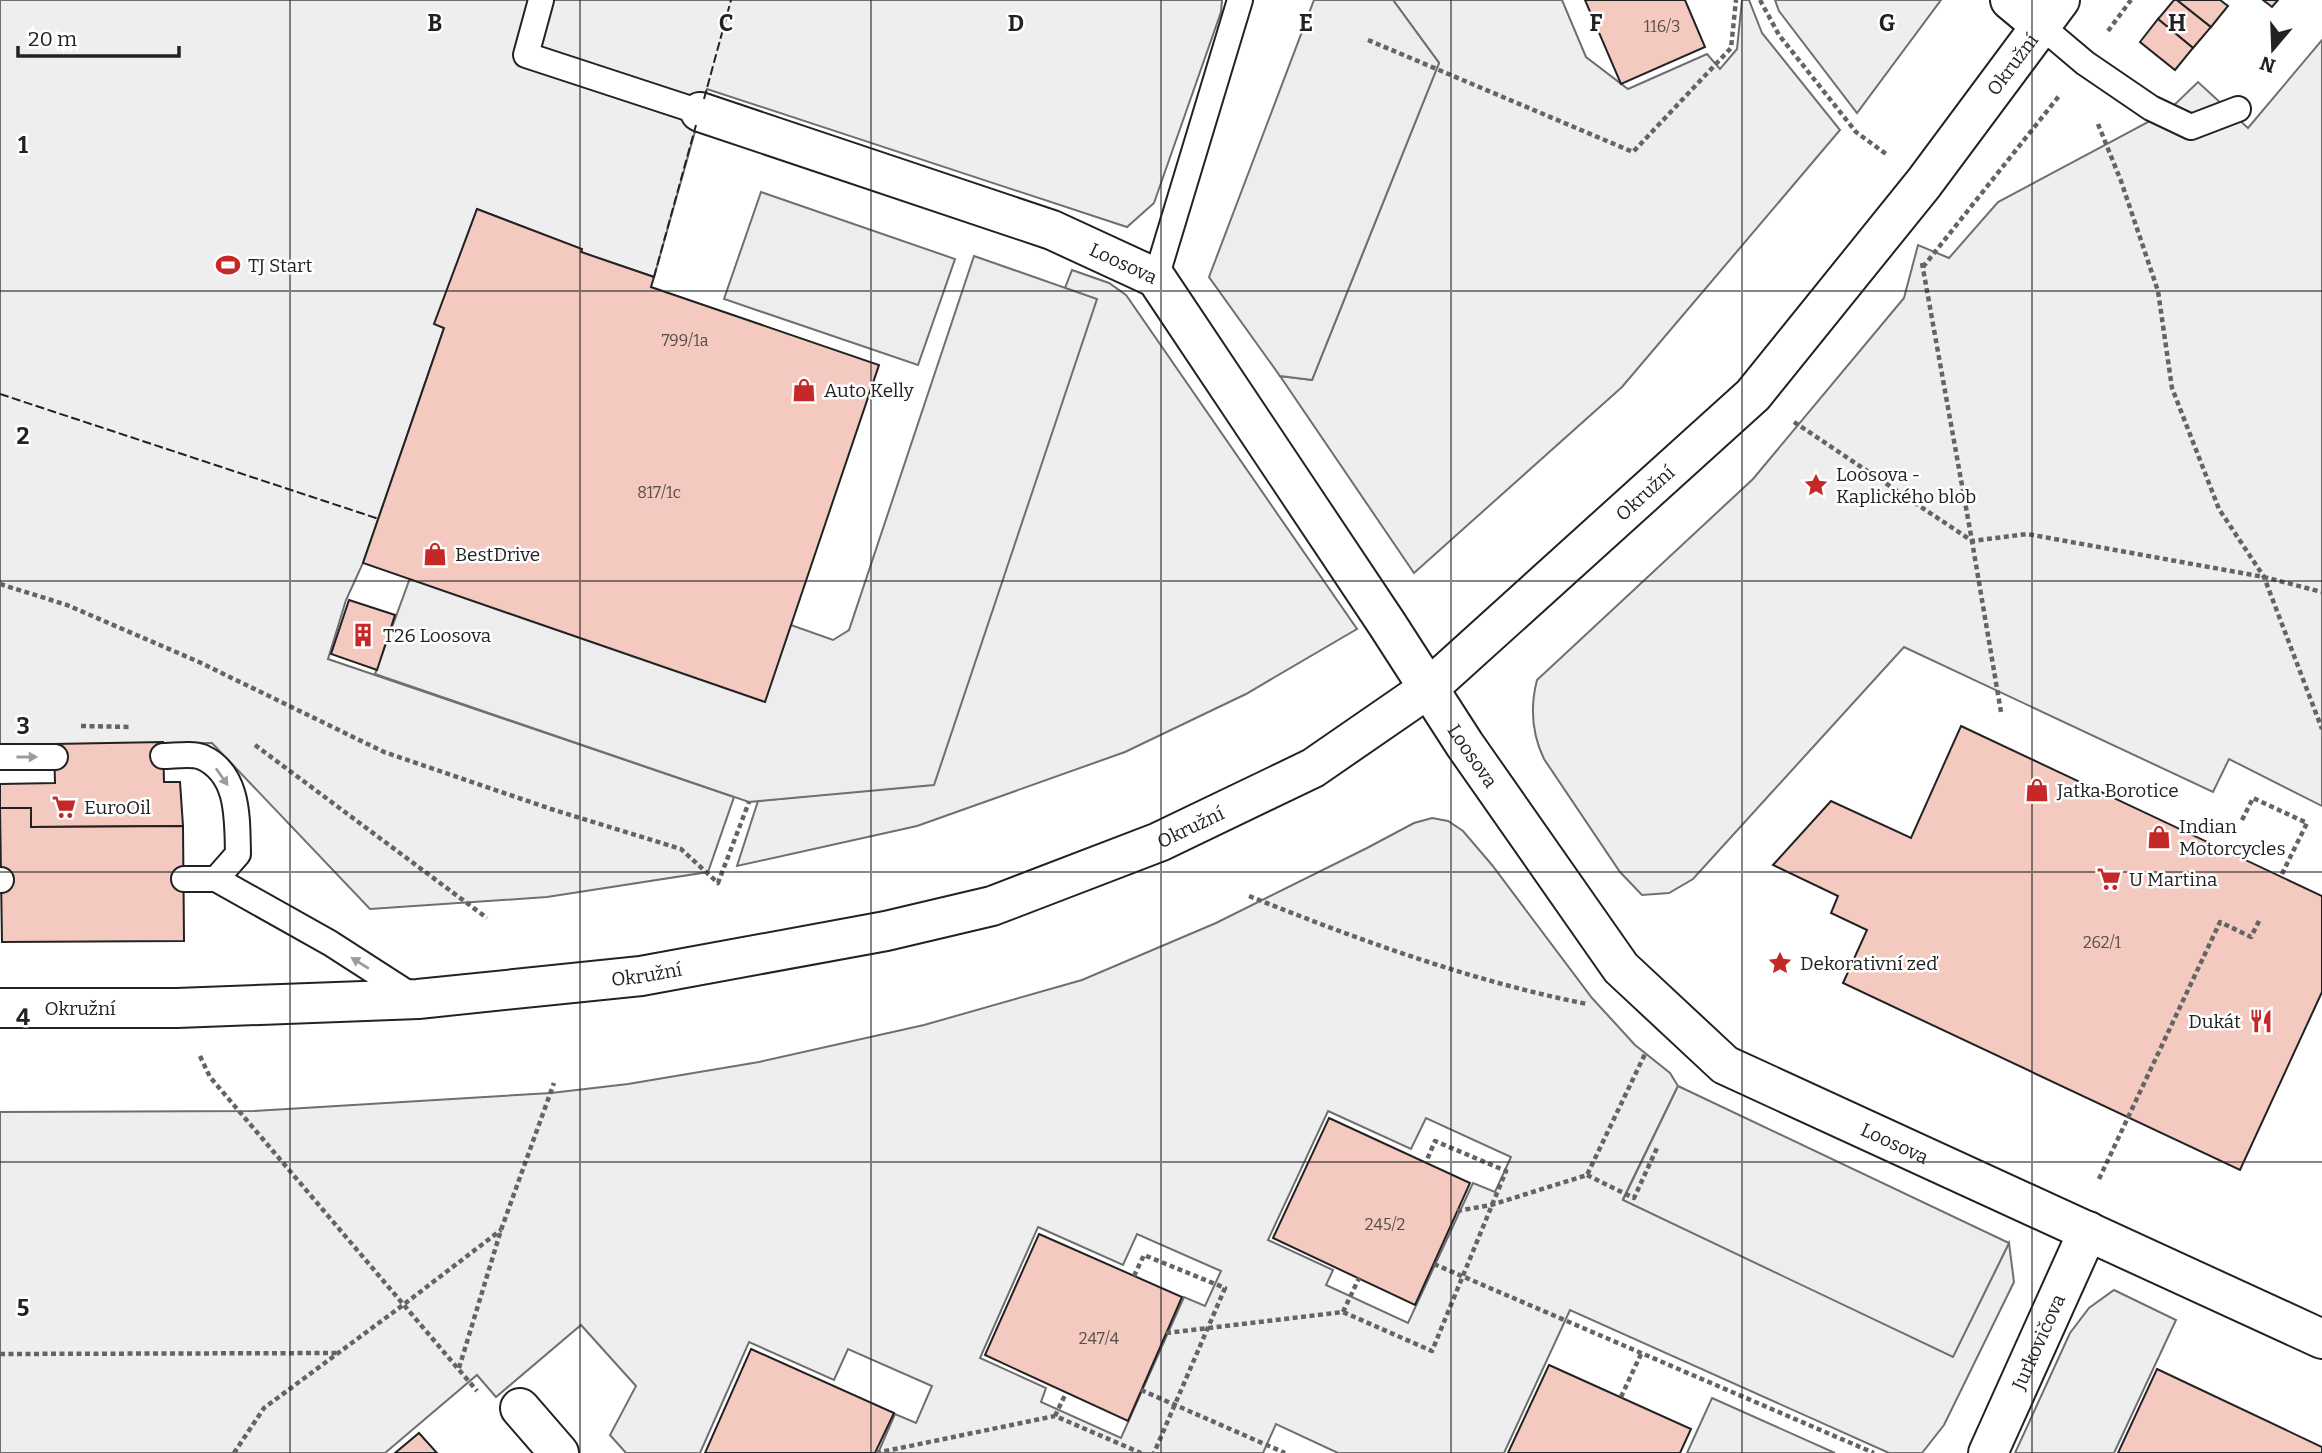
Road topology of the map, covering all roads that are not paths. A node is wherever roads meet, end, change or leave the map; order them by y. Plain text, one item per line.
1 (541, 0) edge
2 (1240, 0) edge
3 (2010, 0) edge
4 (2050, 13) edge
5 (2238, 109) dead end
6 (700, 112) joint
7 (1156, 278) junction
8 (1429, 688) junction
9 (0, 757) edge
10 (55, 757) dead end
11 (163, 757) dead end
12 (184, 879) dead end
13 (216, 879) junction
14 (418, 999) junction
15 (0, 1008) edge
16 (2088, 1231) junction
17 (2322, 1339) edge
18 (520, 1408) dead end
19 (558, 1453) edge
20 (1988, 1453) edge

1 - 6 lane
2 - 7 lane
3 - 4 street
4 - 5 lane
4 - 8 street, Okružní
6 - 7 street, Loosova
7 - 8 street, Loosova
8 - 14 street, Okružní
8 - 16 street, Loosova
9 -> 10 lane
11 -> 13 lane
12 - 13 lane
14 -> 13 lane
14 - 15 street, Okružní
16 - 17 street, Loosova
16 - 20 street, Jurkovičova
18 - 19 street

